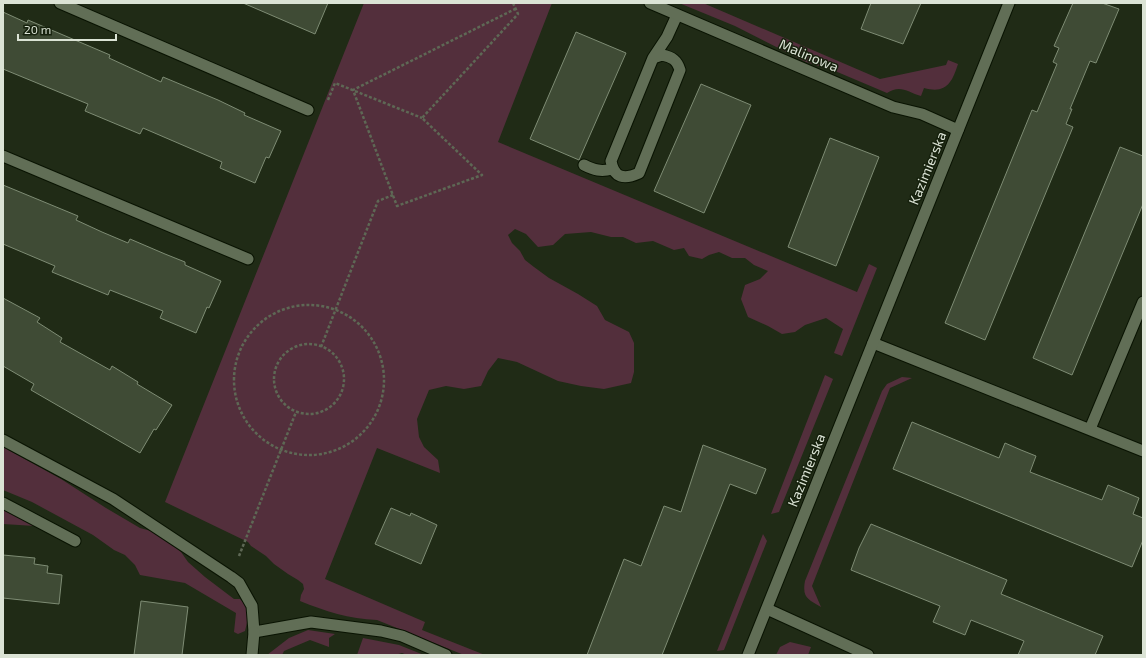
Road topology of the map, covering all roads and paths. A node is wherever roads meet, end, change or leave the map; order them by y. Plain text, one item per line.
1 (60, 3) edge
2 (513, 3) edge
3 (650, 3) edge
4 (1009, 3) edge
5 (516, 9) junction
6 (677, 15) junction
7 (653, 58) junction
8 (353, 90) junction
9 (327, 103) dead end
10 (308, 110) dead end
11 (422, 118) junction
12 (958, 130) junction
13 (3, 156) edge
14 (584, 165) dead end
15 (612, 169) junction
16 (393, 195) junction
17 (248, 259) dead end
18 (1143, 302) edge
19 (336, 310) junction
20 (873, 343) junction
21 (321, 347) junction
22 (296, 412) junction
23 (1090, 429) junction
24 (3, 440) edge
25 (281, 450) junction
26 (1143, 450) edge
27 (3, 503) edge
28 (75, 541) dead end
29 (231, 577) junction
30 (767, 609) junction
31 (254, 632) junction
32 (252, 655) edge
33 (446, 655) edge
34 (748, 655) edge
35 (868, 655) edge

1 - 10 street
2 - 5 path
3 - 6 street, Malinowa
4 - 12 street, Kazimierska
5 - 8 path
5 - 11 path
6 - 7 street
6 - 12 street, Malinowa
7 - 15 street
7 - 15 street
8 - 9 path
8 - 11 path
8 - 16 path
11 - 16 path
12 - 20 street, Kazimierska
13 - 17 street
14 - 15 street
16 - 19 path
18 - 23 street
19 - 21 path
19 - 25 path
19 - 25 path
20 - 23 street
20 - 30 street, Kazimierska
21 - 22 path
21 - 22 path
22 - 25 path
23 - 26 street
24 - 29 street
25 - 29 path
27 - 28 street
29 - 31 street
30 - 34 street, Kazimierska
30 - 35 street
31 - 32 street
31 - 33 street

